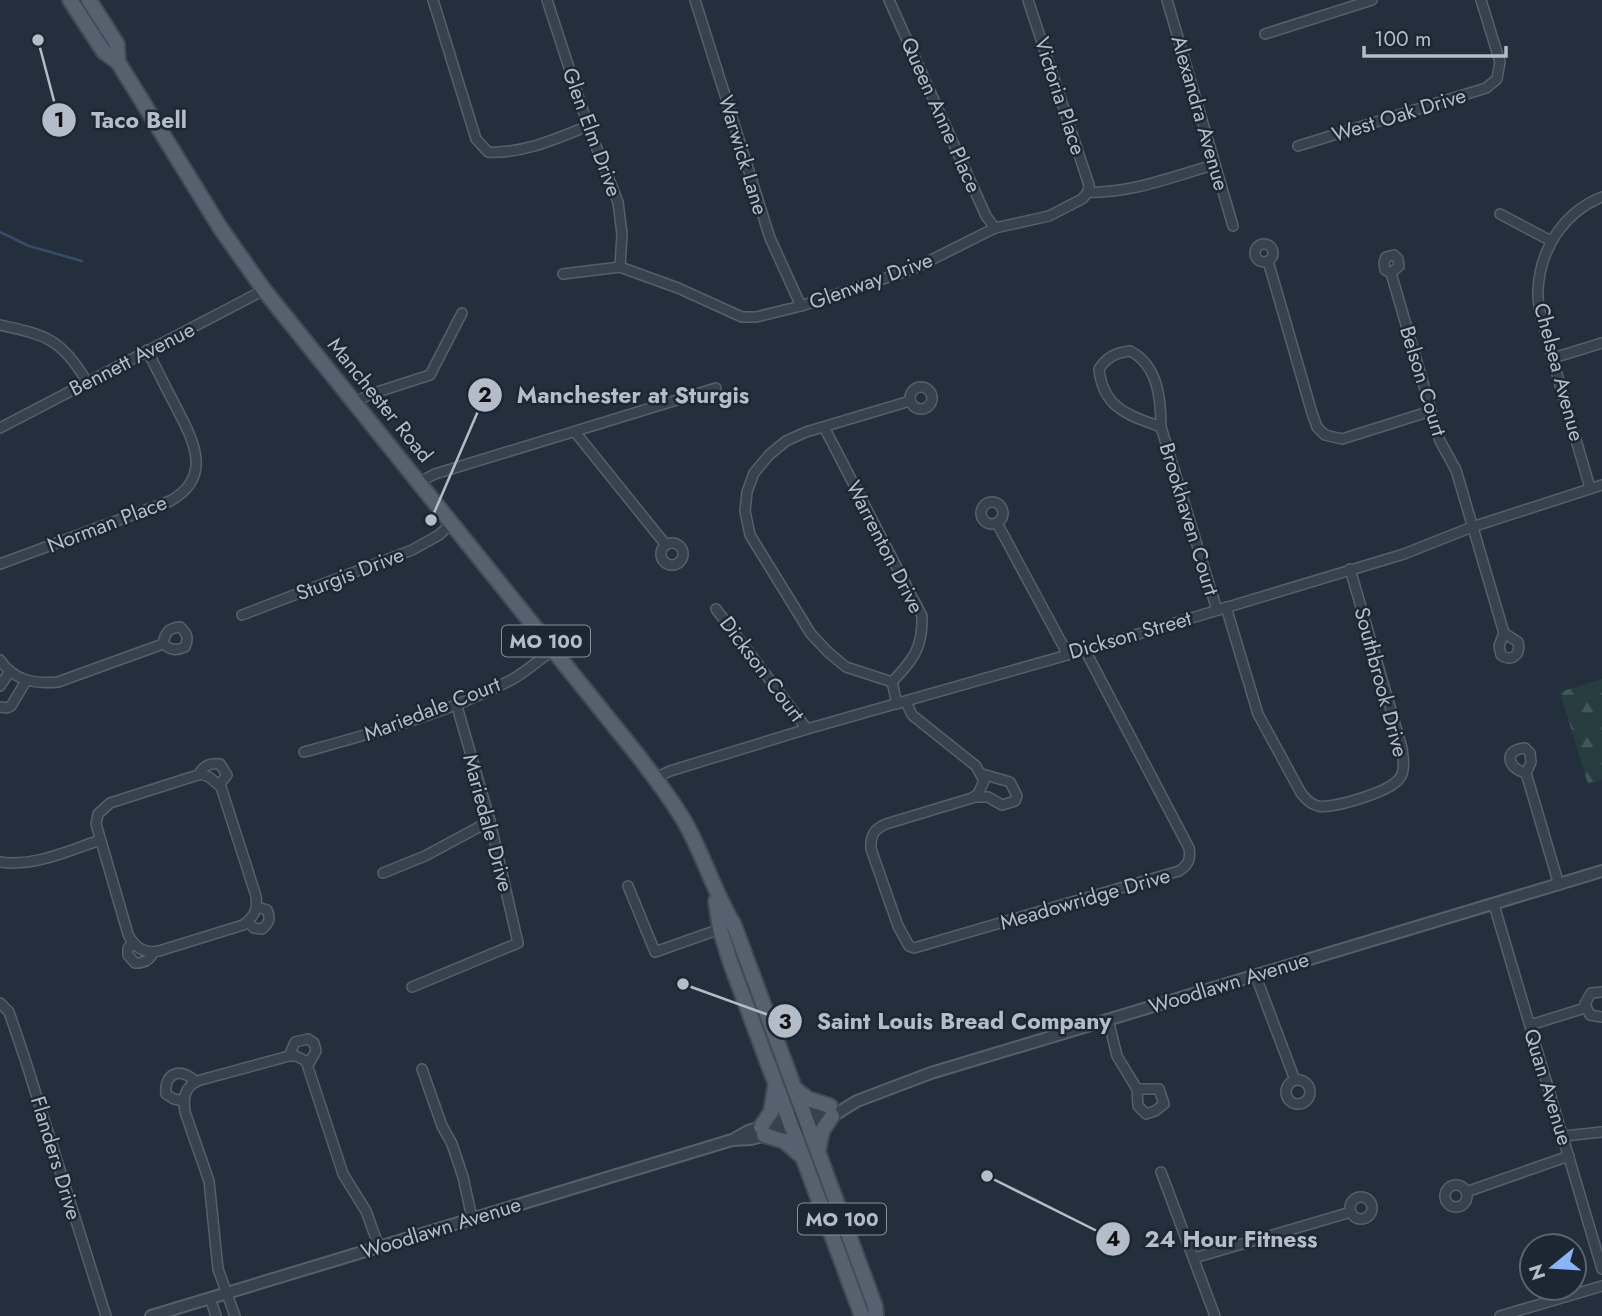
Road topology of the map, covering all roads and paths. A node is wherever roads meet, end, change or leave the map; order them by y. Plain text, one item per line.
1 (70, 0) edge
2 (89, 0) edge
3 (433, 0) edge
4 (547, 0) edge
5 (695, 0) edge
6 (889, 0) edge
7 (1028, 0) edge
8 (1167, 0) edge
9 (1372, 0) edge
10 (1481, 0) edge
11 (1265, 34) dead end
12 (118, 62) junction
13 (587, 126) junction
14 (1298, 146) dead end
15 (1214, 165) junction
16 (1088, 192) junction
17 (1602, 197) edge
18 (1500, 214) dead end
19 (1233, 226) dead end
20 (995, 228) junction
21 (1551, 241) junction
22 (1268, 261) dead end
23 (620, 267) junction
24 (1391, 272) dead end
25 (563, 274) dead end
26 (264, 290) junction
27 (801, 306) junction
28 (462, 313) dead end
29 (0, 325) edge
30 (1602, 343) edge
31 (147, 350) junction
32 (1553, 358) junction
33 (87, 382) junction
34 (716, 388) dead end
35 (910, 401) dead end
36 (355, 403) junction
37 (1431, 411) junction
38 (824, 427) junction
39 (1161, 427) junction
40 (0, 428) edge
41 (575, 432) junction
42 (419, 482) junction
43 (1602, 485) edge
44 (1590, 488) junction
45 (452, 523) junction
46 (998, 523) dead end
47 (1472, 527) junction
48 (666, 545) dead end
49 (0, 564) edge
50 (1350, 569) junction
51 (1222, 609) junction
52 (716, 610) dead end
53 (242, 615) dead end
54 (1504, 633) dead end
55 (163, 644) dead end
56 (553, 650) junction
57 (1085, 650) junction
58 (1067, 653) junction
59 (0, 660) edge
60 (10, 671) junction
61 (26, 681) junction
62 (892, 682) junction
63 (0, 686) edge
64 (901, 703) junction
65 (456, 704) junction
66 (0, 707) edge
67 (807, 729) junction
68 (304, 752) dead end
69 (1527, 773) dead end
70 (982, 774) junction
71 (204, 776) junction
72 (655, 778) junction
73 (219, 785) junction
74 (1387, 790) joint
75 (975, 797) junction
76 (490, 821) junction
77 (100, 840) junction
78 (0, 862) edge
79 (1602, 871) edge
80 (383, 873) dead end
81 (1559, 885) junction
82 (628, 886) dead end
83 (715, 893) junction
84 (1494, 905) junction
85 (720, 929) junction
86 (133, 942) junction
87 (153, 952) junction
88 (1255, 974) junction
89 (412, 987) dead end
90 (1602, 992) edge
91 (0, 1003) edge
92 (1586, 1009) junction
93 (1602, 1017) edge
94 (1108, 1019) junction
95 (1530, 1025) junction
96 (289, 1056) junction
97 (308, 1065) junction
98 (422, 1069) dead end
99 (1295, 1080) dead end
100 (196, 1082) junction
101 (775, 1083) junction
102 (793, 1088) junction
103 (1137, 1089) dead end
104 (184, 1101) junction
105 (831, 1111) junction
106 (805, 1119) junction
107 (790, 1123) junction
108 (762, 1131) junction
109 (1602, 1132) edge
110 (1564, 1136) junction
111 (817, 1152) junction
112 (802, 1156) junction
113 (1569, 1156) junction
114 (1161, 1172) dead end
115 (1466, 1192) dead end
116 (1350, 1212) dead end
117 (472, 1219) junction
118 (379, 1247) junction
119 (1194, 1258) junction
120 (1602, 1269) edge
121 (1602, 1286) edge
122 (226, 1293) junction
123 (210, 1298) junction
124 (106, 1316) edge
125 (151, 1316) edge
126 (216, 1316) edge
127 (235, 1316) edge
128 (862, 1316) edge
129 (876, 1316) edge
130 (1214, 1316) edge
131 (1500, 1316) edge

1 - 12 main road, Manchester Road / MO 100
2 - 12 main road, Manchester Road / MO 100
3 - 13 street
4 - 13 street, Glen Elm Drive
5 - 27 street, Warwick Lane
6 - 20 street, Queen Anne Place
7 - 16 street, Victoria Place
8 - 15 street, Alexandra Avenue
9 - 11 street
10 - 14 street, West Oak Drive
12 - 26 main road, Manchester Road / MO 100
13 - 23 street, Glen Elm Drive
15 - 16 street, Glenway Drive
15 - 19 street, Alexandra Avenue
16 - 20 street, Glenway Drive
17 - 21 street, Chelsea Avenue
18 - 21 street
20 - 27 street, Glenway Drive
21 - 32 street, Chelsea Avenue
22 - 37 street
23 - 25 street, Glenway Drive
23 - 27 street, Glenway Drive
24 - 37 street, Belson Court
26 - 31 street, Bennett Avenue
26 - 36 main road, Manchester Road / MO 100
28 - 36 street
29 - 33 street
30 - 32 street
31 - 33 street, Bennett Avenue
31 - 49 street, Norman Place
32 - 44 street, Chelsea Avenue
33 - 40 street, Bennett Avenue
34 - 41 street
35 - 38 street
36 - 42 main road, Manchester Road / MO 100
37 - 47 street, Belson Court
38 - 62 street, Warrenton Drive
38 - 62 street
39 - 39 street, Brookhaven Court
39 - 51 street, Brookhaven Court
41 - 42 street
41 - 48 street
42 - 45 main road, Manchester Road / MO 100
43 - 44 street, Dickson Street
44 - 47 street, Dickson Street
45 - 53 street, Sturgis Drive
45 - 56 main road, Manchester Road / MO 100
46 - 58 street
47 - 50 street, Dickson Street
47 - 54 street, Belson Court
50 - 51 street, Dickson Street
50 - 74 street, Southbrook Drive
51 - 57 street, Dickson Street
51 - 74 street, Brookhaven Court
52 - 67 street, Dickson Court
55 - 61 street
56 - 65 street, Mariedale Court
56 - 72 main road, Manchester Road / MO 100
57 - 58 street, Dickson Street
57 - 75 street, Meadowridge Drive
58 - 64 street, Dickson Street
59 - 60 street
60 - 61 street
60 - 63 street
61 - 66 street
62 - 64 street
64 - 67 street, Dickson Street
64 - 70 street
65 - 68 street, Mariedale Court
65 - 76 street, Mariedale Drive
67 - 72 street, Dickson Street
69 - 81 street
70 - 75 street
70 - 75 street
71 - 73 street
71 - 73 street
71 - 77 street
72 - 83 main road, Manchester Road / MO 100
73 - 87 street
76 - 80 street
76 - 89 street, Mariedale Drive
77 - 78 street
77 - 86 street
79 - 81 street, Woodlawn Avenue
81 - 84 street, Woodlawn Avenue
82 - 85 street
83 - 85 main road, Manchester Road / MO 100
83 - 102 main road, Manchester Road / MO 100
84 - 88 street, Woodlawn Avenue
84 - 95 street, Quan Avenue
85 - 101 main road, Manchester Road / MO 100
86 - 87 street
86 - 87 street
88 - 94 street, Woodlawn Avenue
88 - 99 street
90 - 92 street
91 - 124 street, Flanders Drive
92 - 93 street
92 - 95 street
94 - 103 street
94 - 105 street, Woodlawn Avenue
95 - 110 street, Quan Avenue
96 - 97 street
96 - 97 street
96 - 100 street
97 - 118 street
98 - 117 street
100 - 104 street
100 - 104 street
101 - 107 main road, Manchester Road / MO 100
101 - 108 main road
102 - 105 main road
102 - 106 main road, Manchester Road / MO 100
104 - 122 street
105 - 106 street, Woodlawn Avenue
105 - 111 main road
106 - 107 street, Woodlawn Avenue
106 - 111 main road, Manchester Road / MO 100
107 - 108 street, Woodlawn Avenue
107 - 112 main road, Manchester Road / MO 100
108 - 112 main road
108 - 117 street, Woodlawn Avenue
109 - 110 street
110 - 113 street, Quan Avenue
111 - 129 main road, Manchester Road / MO 100
112 - 128 main road, Manchester Road / MO 100
113 - 115 street
113 - 120 street, Quan Avenue
114 - 119 street
116 - 119 street
117 - 118 street, Woodlawn Avenue
118 - 122 street, Woodlawn Avenue
119 - 130 street
121 - 131 street
122 - 123 street, Woodlawn Avenue
122 - 127 street
123 - 125 street, Woodlawn Avenue
123 - 126 street

